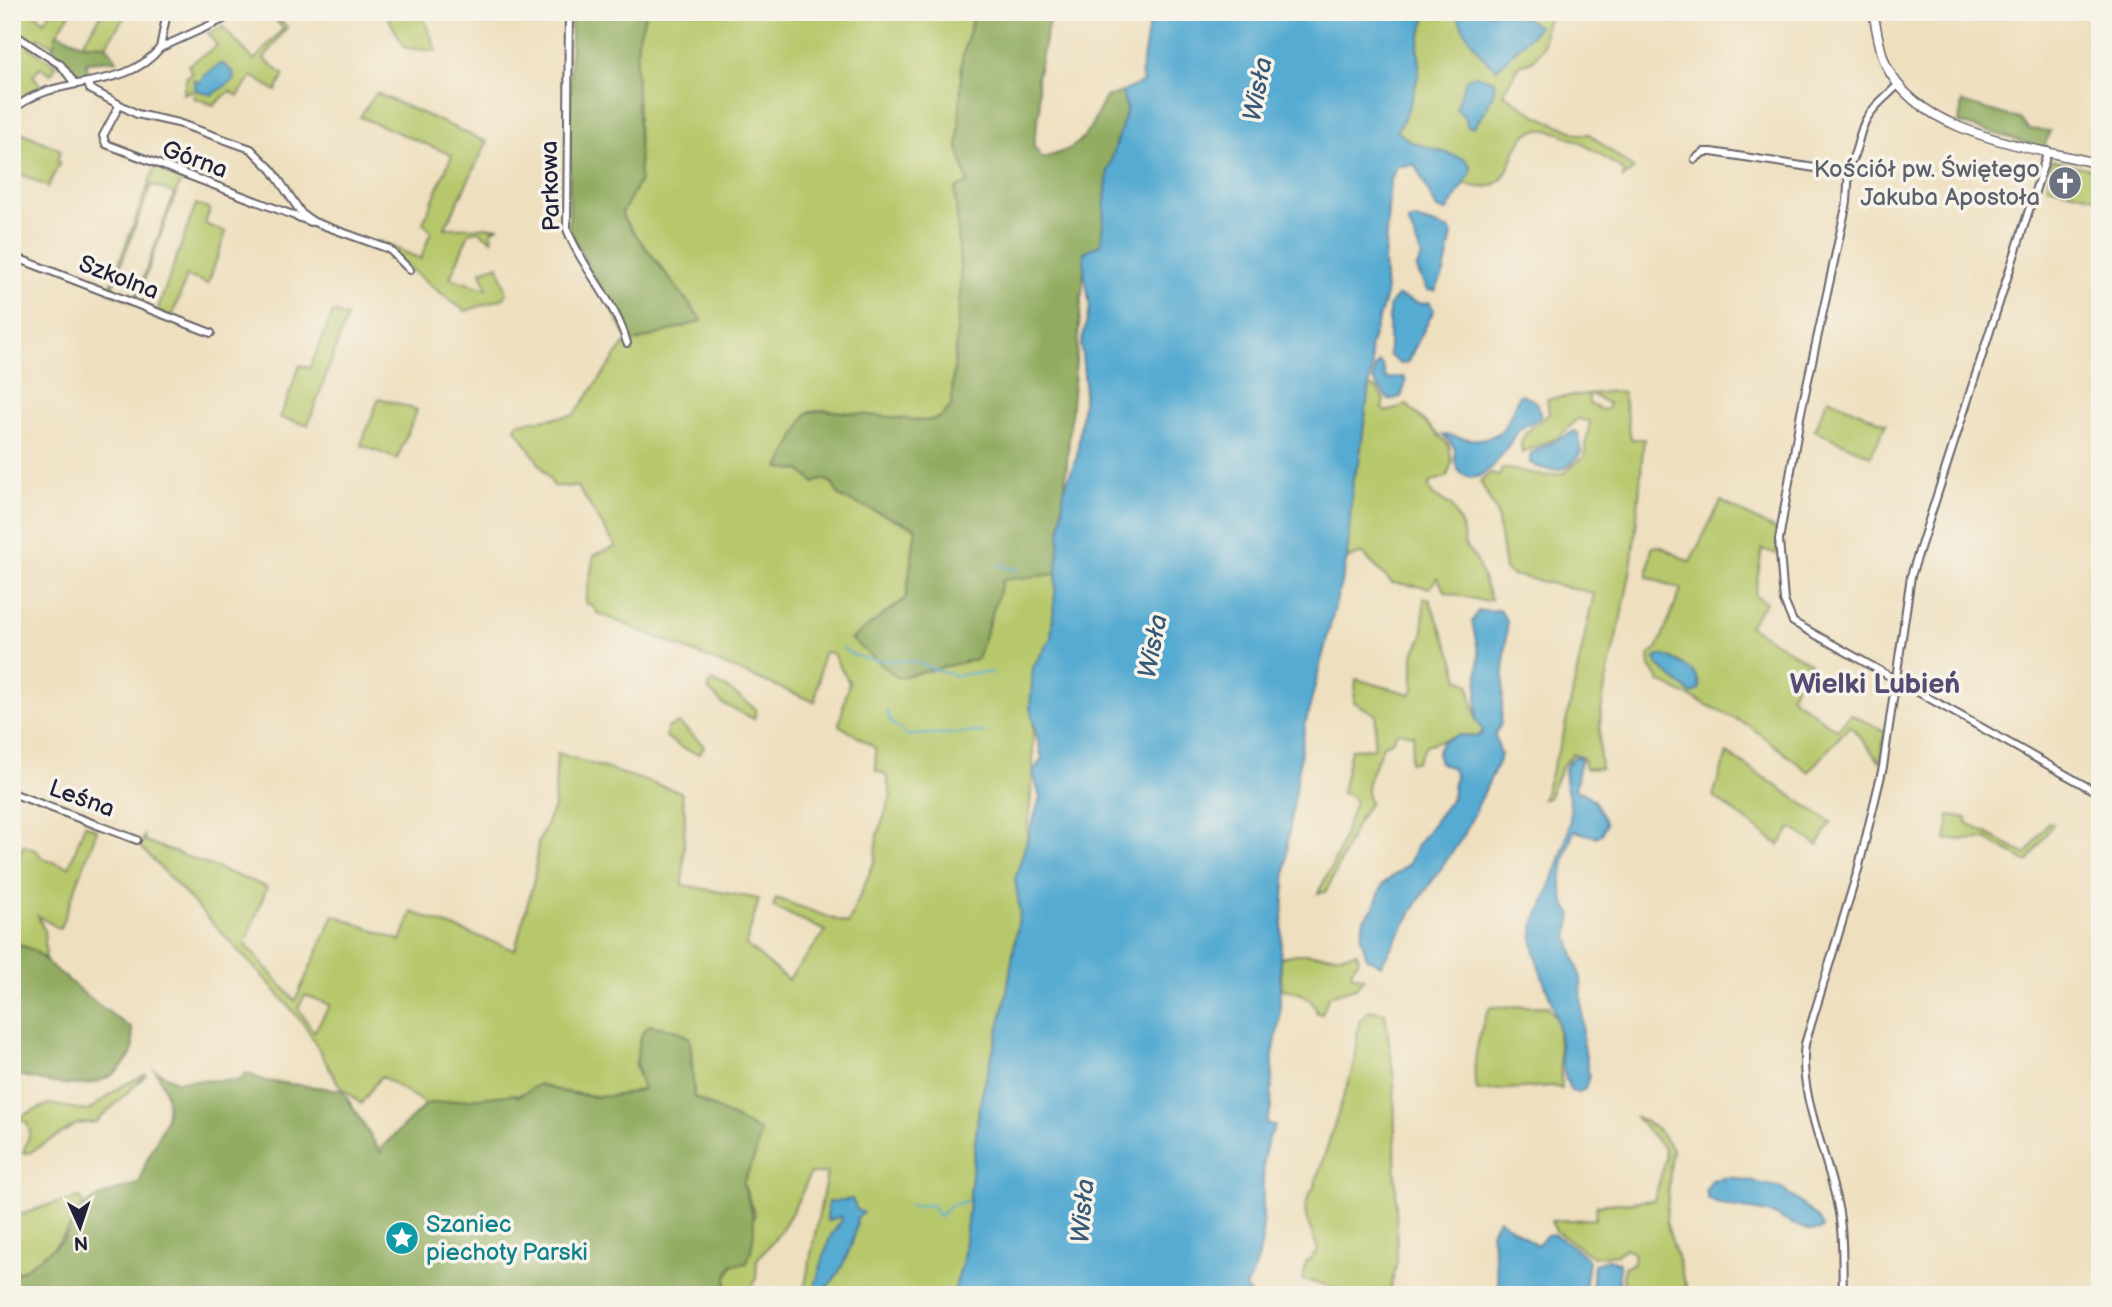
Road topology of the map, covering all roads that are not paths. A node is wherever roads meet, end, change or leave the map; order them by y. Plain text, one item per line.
1 (167, 12) edge
2 (239, 12) edge
3 (569, 12) edge
4 (1873, 12) edge
5 (12, 33) edge
6 (160, 48) junction
7 (88, 83) junction
8 (75, 84) junction
9 (1898, 85) junction
10 (118, 106) junction
11 (12, 111) edge
12 (2048, 151) junction
13 (1695, 159) dead end
14 (2100, 164) edge
15 (1849, 167) junction
16 (313, 221) junction
17 (12, 256) edge
18 (410, 270) dead end
19 (211, 332) dead end
20 (627, 343) dead end
21 (1896, 680) junction
22 (12, 793) edge
23 (2100, 794) edge
24 (137, 840) dead end
25 (1843, 1295) edge

1 - 6 street
2 - 6 street
3 - 20 street, Parkowa
4 - 9 main road
5 - 8 street
6 - 7 street
7 - 8 street
7 - 10 street
8 - 11 street
9 - 12 main road
9 - 15 street
10 - 16 street
10 - 16 street, Górna
12 - 14 main road
12 - 21 street
13 - 15 street
15 - 21 street
16 - 18 street, Górna
17 - 19 street, Szkolna
21 - 23 street
21 - 25 street
22 - 24 street, Leśna

